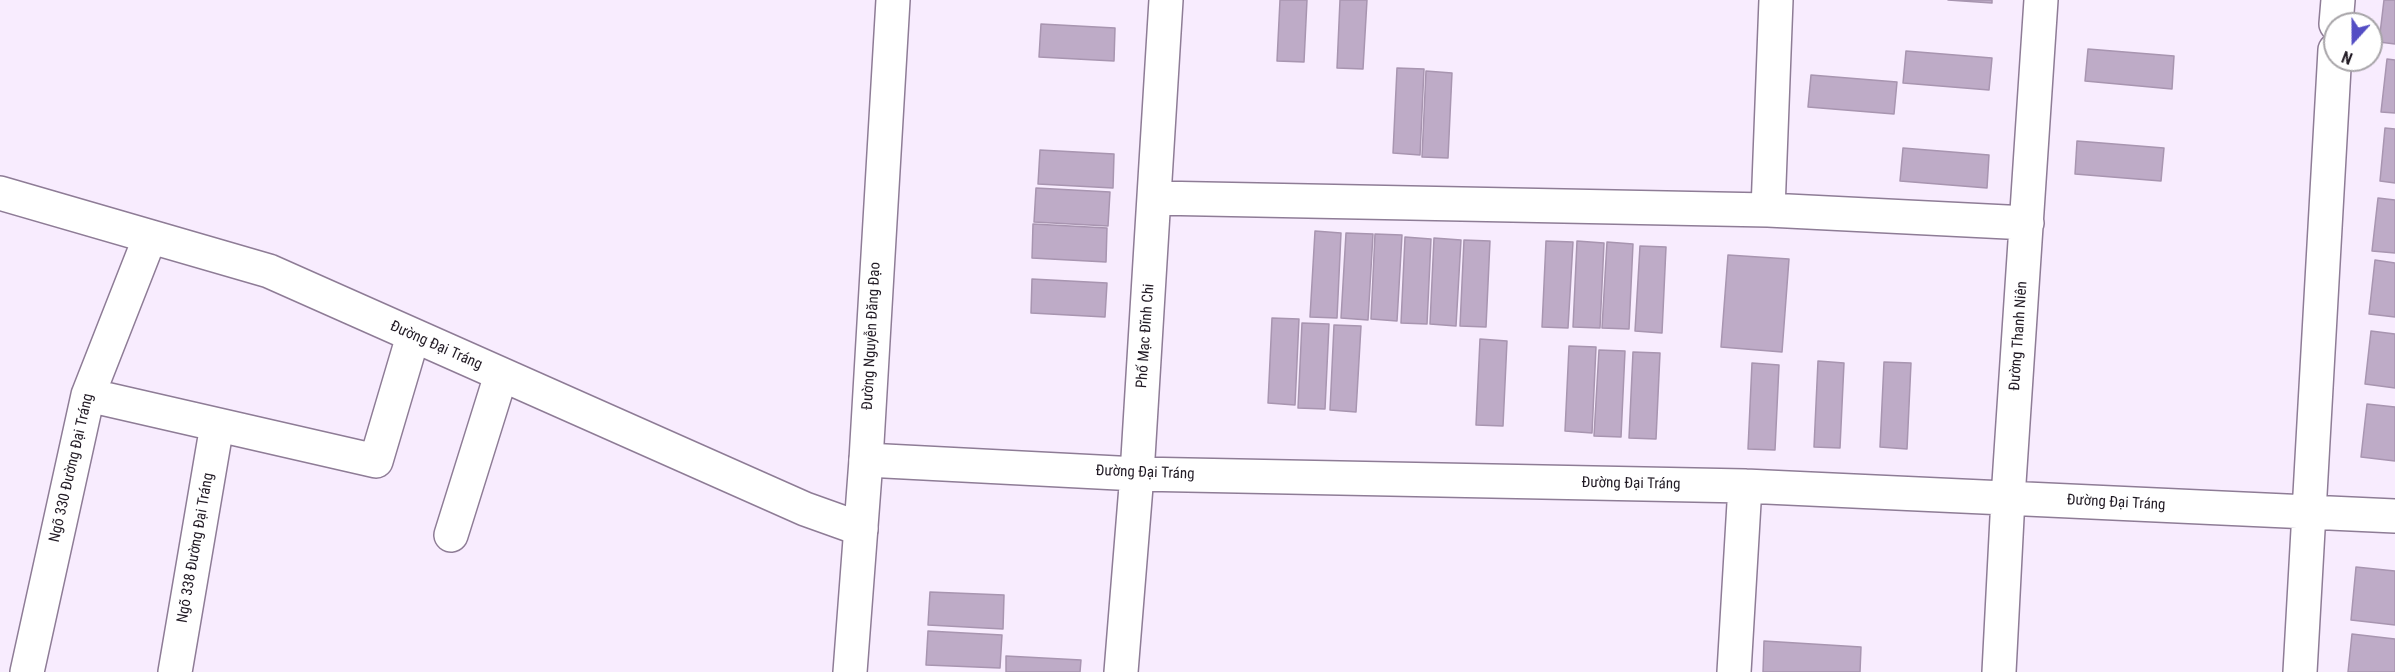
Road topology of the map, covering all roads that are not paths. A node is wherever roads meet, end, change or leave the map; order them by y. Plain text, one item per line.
1 (893, 0) edge
2 (1166, 0) edge
3 (1776, 0) edge
4 (2041, 0) edge
5 (2334, 72) edge
6 (0, 194) edge
7 (1155, 198) junction
8 (1767, 210) junction
9 (2027, 223) junction
10 (150, 237) junction
11 (413, 336) junction
12 (501, 375) junction
13 (88, 395) junction
14 (217, 425) junction
15 (866, 460) junction
16 (1137, 474) junction
17 (1745, 486) junction
18 (2008, 498) junction
19 (2309, 512) junction
20 (2395, 516) edge
21 (861, 529) junction
22 (451, 535) dead end
23 (27, 672) edge
24 (175, 672) edge
25 (850, 672) edge
26 (1121, 672) edge
27 (1734, 672) edge
28 (1998, 672) edge
29 (2300, 672) edge

1 - 15 street, Đường Nguyễn Đăng Đạo
2 - 7 street, Phố Mạc Đĩnh Chi
3 - 8 street
4 - 9 street, Đường Thanh Niên
5 - 19 street
6 - 10 street, Đường Đại Tráng
7 - 8 street
7 - 16 street, Phố Mạc Đĩnh Chi
8 - 9 street
9 - 18 street, Đường Thanh Niên
10 - 11 street, Đường Đại Tráng
10 - 13 street, Ngõ 330 Đường Đại Tráng
11 - 12 street, Đường Đại Tráng
11 - 14 street
12 - 21 street, Đường Đại Tráng
12 - 22 street
13 - 14 street
13 - 23 street, Ngõ 330 Đường Đại Tráng
14 - 24 street, Ngõ 338 Đường Đại Tráng
15 - 16 street, Đường Đại Tráng
15 - 21 street, Đường Nguyễn Đăng Đạo
16 - 17 street, Đường Đại Tráng
16 - 26 street, Phố Mạc Đĩnh Chi
17 - 18 street, Đường Đại Tráng
17 - 27 street
18 - 19 street, Đường Đại Tráng
18 - 28 street, Đường Thanh Niên
19 - 20 street, Đường Đại Tráng
19 - 29 street
21 - 25 street, Đường Nguyễn Đăng Đạo

